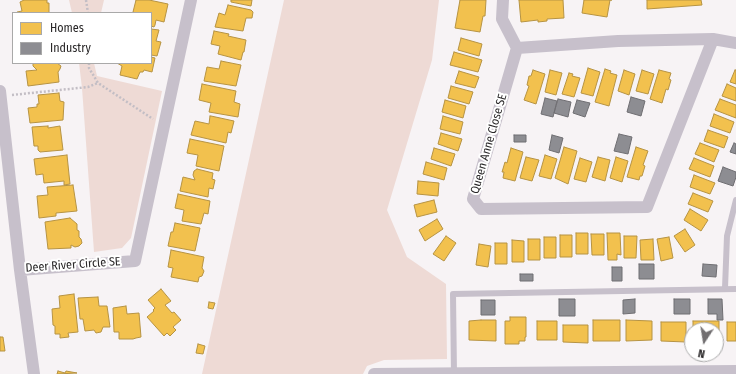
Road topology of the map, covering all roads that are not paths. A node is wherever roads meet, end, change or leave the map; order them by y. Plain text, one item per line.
1 (191, 0) edge
2 (503, 0) edge
3 (713, 39) junction
4 (736, 43) edge
5 (518, 48) junction
6 (0, 91) edge
7 (0, 97) edge
8 (736, 200) edge
9 (20, 270) junction
10 (725, 288) junction
11 (736, 288) edge
12 (736, 371) edge
13 (454, 373) edge
14 (639, 373) edge
15 (34, 374) edge
16 (374, 374) edge

1 - 9 street, Deer River Circle SE
2 - 5 street
3 - 4 street
3 - 5 street
3 - 5 street, Queen Anne Close SE
6 - 7 street, Deer River Circle SE
7 - 9 street, Deer River Circle SE
8 - 10 lane
9 - 15 street
10 - 11 lane
10 - 13 lane
12 - 14 street
13 - 14 street
13 - 16 street

